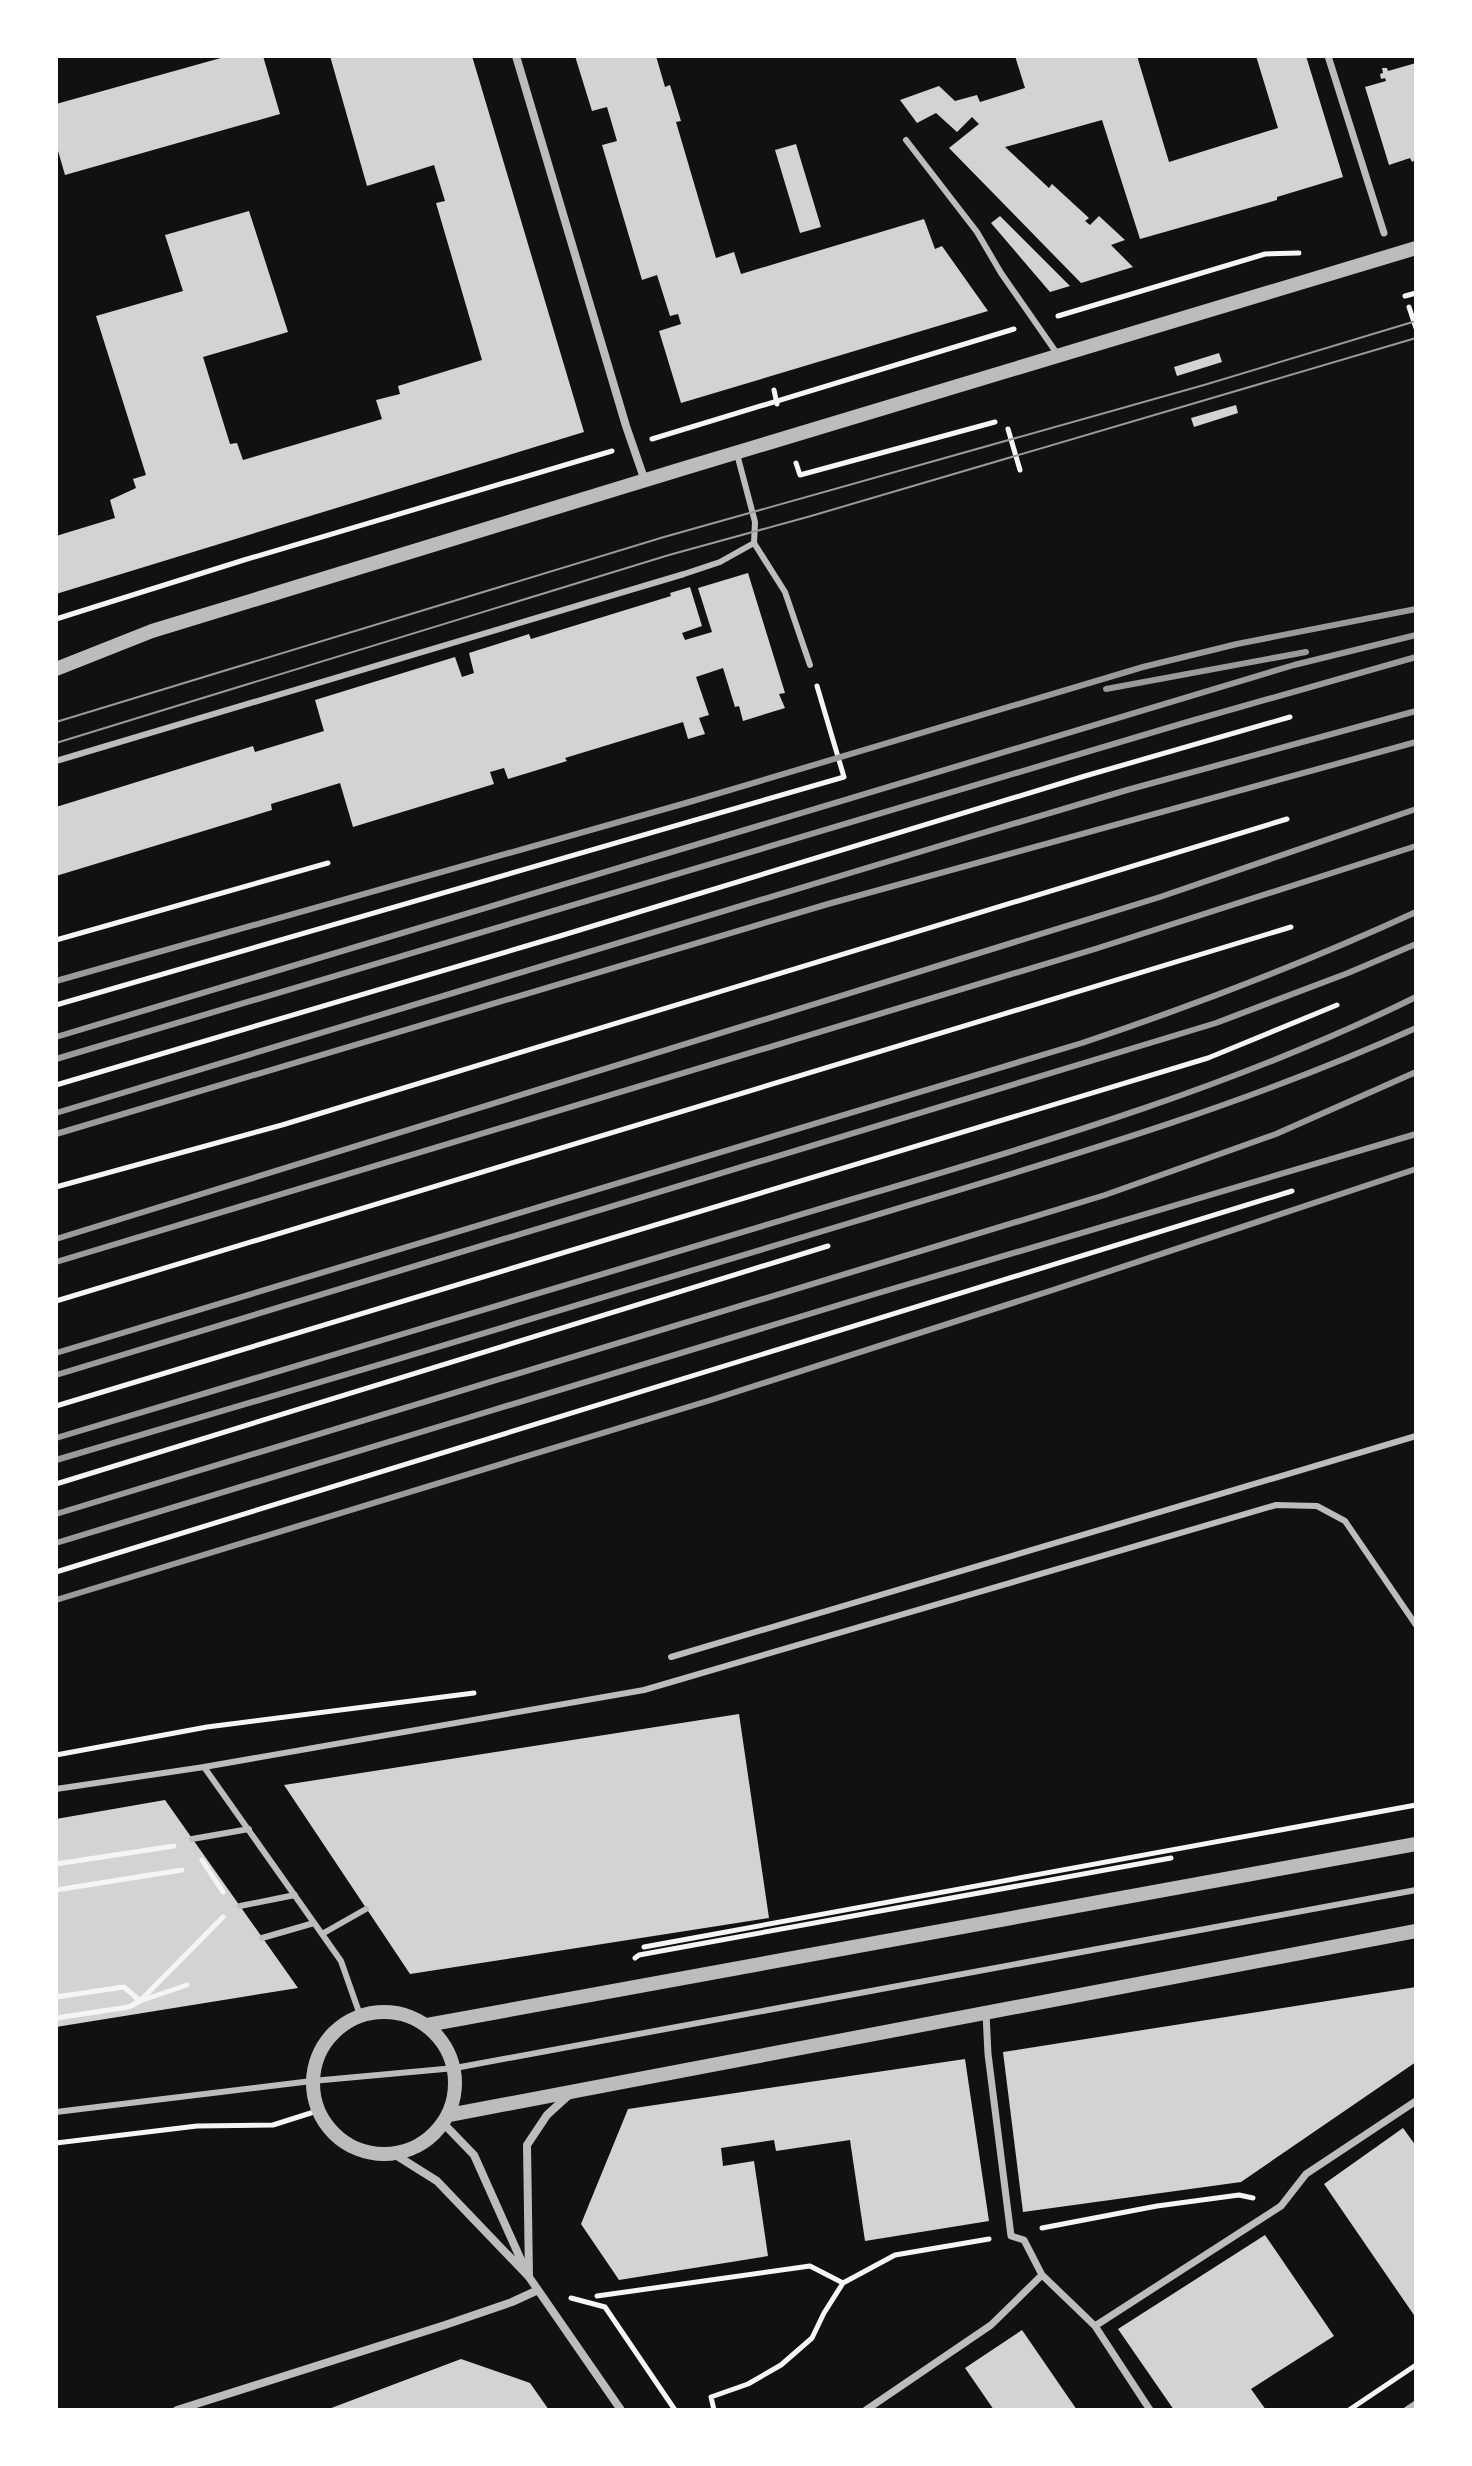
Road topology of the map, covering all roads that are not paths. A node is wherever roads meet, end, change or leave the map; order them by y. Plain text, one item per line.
1 (516, 56) edge
2 (1328, 56) edge
3 (906, 140) dead end
4 (1384, 233) dead end
5 (1416, 248) edge
6 (1058, 355) junction
7 (737, 454) junction
8 (645, 481) junction
9 (754, 543) junction
10 (810, 665) road end
11 (56, 669) edge
12 (56, 761) edge
13 (1416, 1436) edge
14 (1416, 1625) edge
15 (671, 1657) dead end
16 (204, 1767) junction
17 (56, 1789) edge
18 (249, 1829) junction
19 (192, 1839) dead end
20 (1416, 1844) edge
21 (1416, 1890) edge
22 (295, 1895) junction
23 (240, 1906) dead end
24 (366, 1909) dead end
25 (314, 1923) junction
26 (1416, 1931) edge
27 (322, 1934) junction
28 (262, 1938) dead end
29 (986, 2014) junction
30 (360, 2015) junction
31 (427, 2025) junction
32 (455, 2068) junction
33 (312, 2081) junction
34 (573, 2091) junction
35 (1416, 2101) edge
36 (56, 2112) edge
37 (446, 2119) junction
38 (394, 2154) junction
39 (1042, 2275) junction
40 (529, 2277) junction
41 (538, 2290) junction
42 (1095, 2326) junction
43 (1416, 2404) edge
44 (177, 2410) edge
45 (621, 2410) edge
46 (866, 2410) edge
47 (1150, 2410) edge
48 (1407, 2410) edge

1 - 8 street
2 - 4 street
3 - 6 lane
5 - 6 street
6 - 7 street
7 - 8 street
7 - 9 lane
8 - 11 street
9 - 10 lane
9 - 12 lane
13 - 15 lane
14 - 16 lane
16 - 17 lane
16 - 18 lane
18 - 19 lane
18 - 22 lane
20 - 31 street
21 - 32 lane
22 - 23 lane
22 - 25 lane
24 - 27 lane
25 - 27 lane
25 - 28 lane
26 - 29 street
27 - 30 lane
29 - 34 street
29 - 39 street
30 - 31 street
30 - 33 street
31 - 32 street
32 - 33 lane
32 - 37 street
33 - 36 lane
33 - 38 street
34 - 37 street
34 - 40 street
35 - 42 street
37 - 38 street
37 - 40 street
38 - 40 street
39 - 42 street
39 - 46 street
40 - 41 street
41 - 44 street
41 - 45 street
42 - 47 street
43 - 48 street

